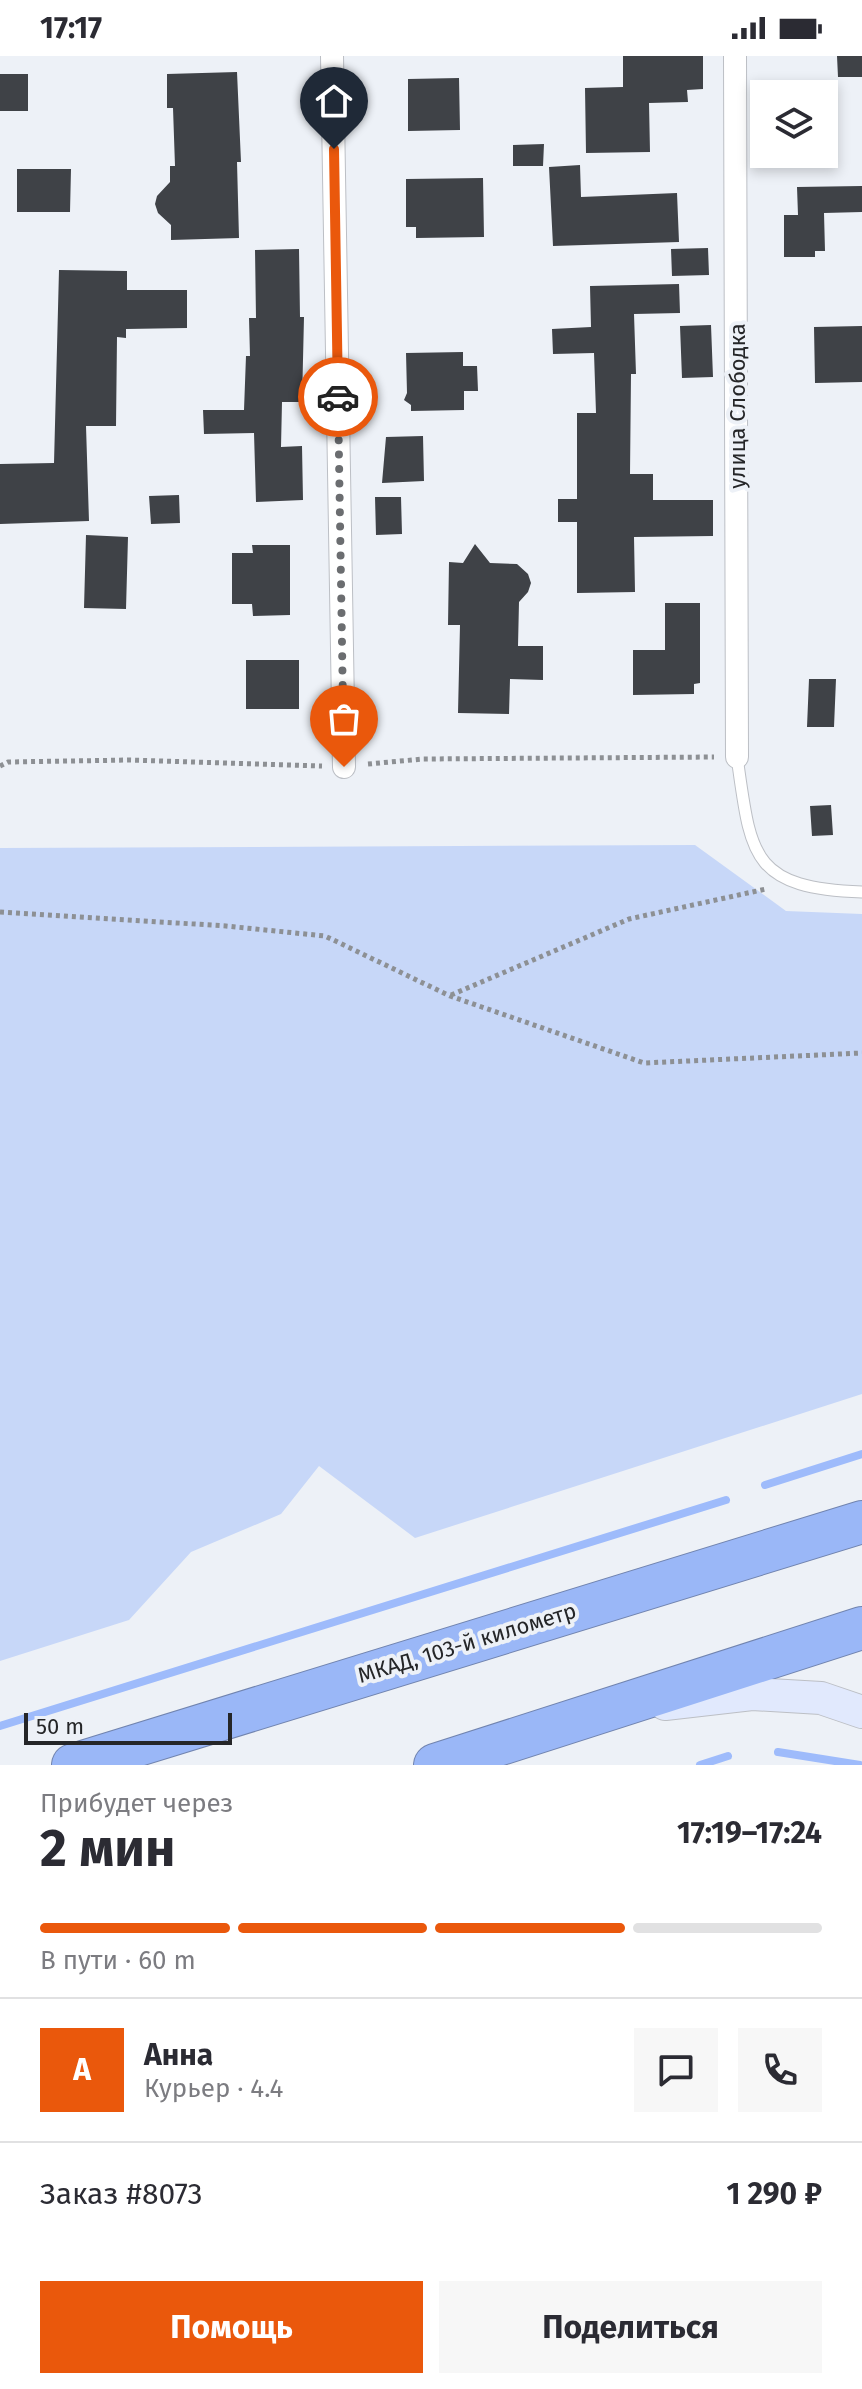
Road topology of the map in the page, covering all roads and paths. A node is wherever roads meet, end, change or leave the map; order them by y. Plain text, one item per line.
1 (332, 56) edge
2 (735, 56) edge
3 (737, 757) joint
4 (344, 767) dead end
5 (794, 883) junction
6 (862, 892) edge
7 (0, 912) edge
8 (450, 996) junction
9 (862, 1053) edge
10 (862, 1522) edge
11 (862, 1628) edge
12 (862, 1712) edge
13 (448, 1761) edge
14 (73, 1765) edge

1 - 4 street
2 - 3 street, улица Слободка
3 - 5 lane
5 - 6 lane
5 - 8 path
7 - 8 path
8 - 9 path
10 - 14 highway, МКАД, 103-й километр
11 - 13 highway
12 - 13 main road

